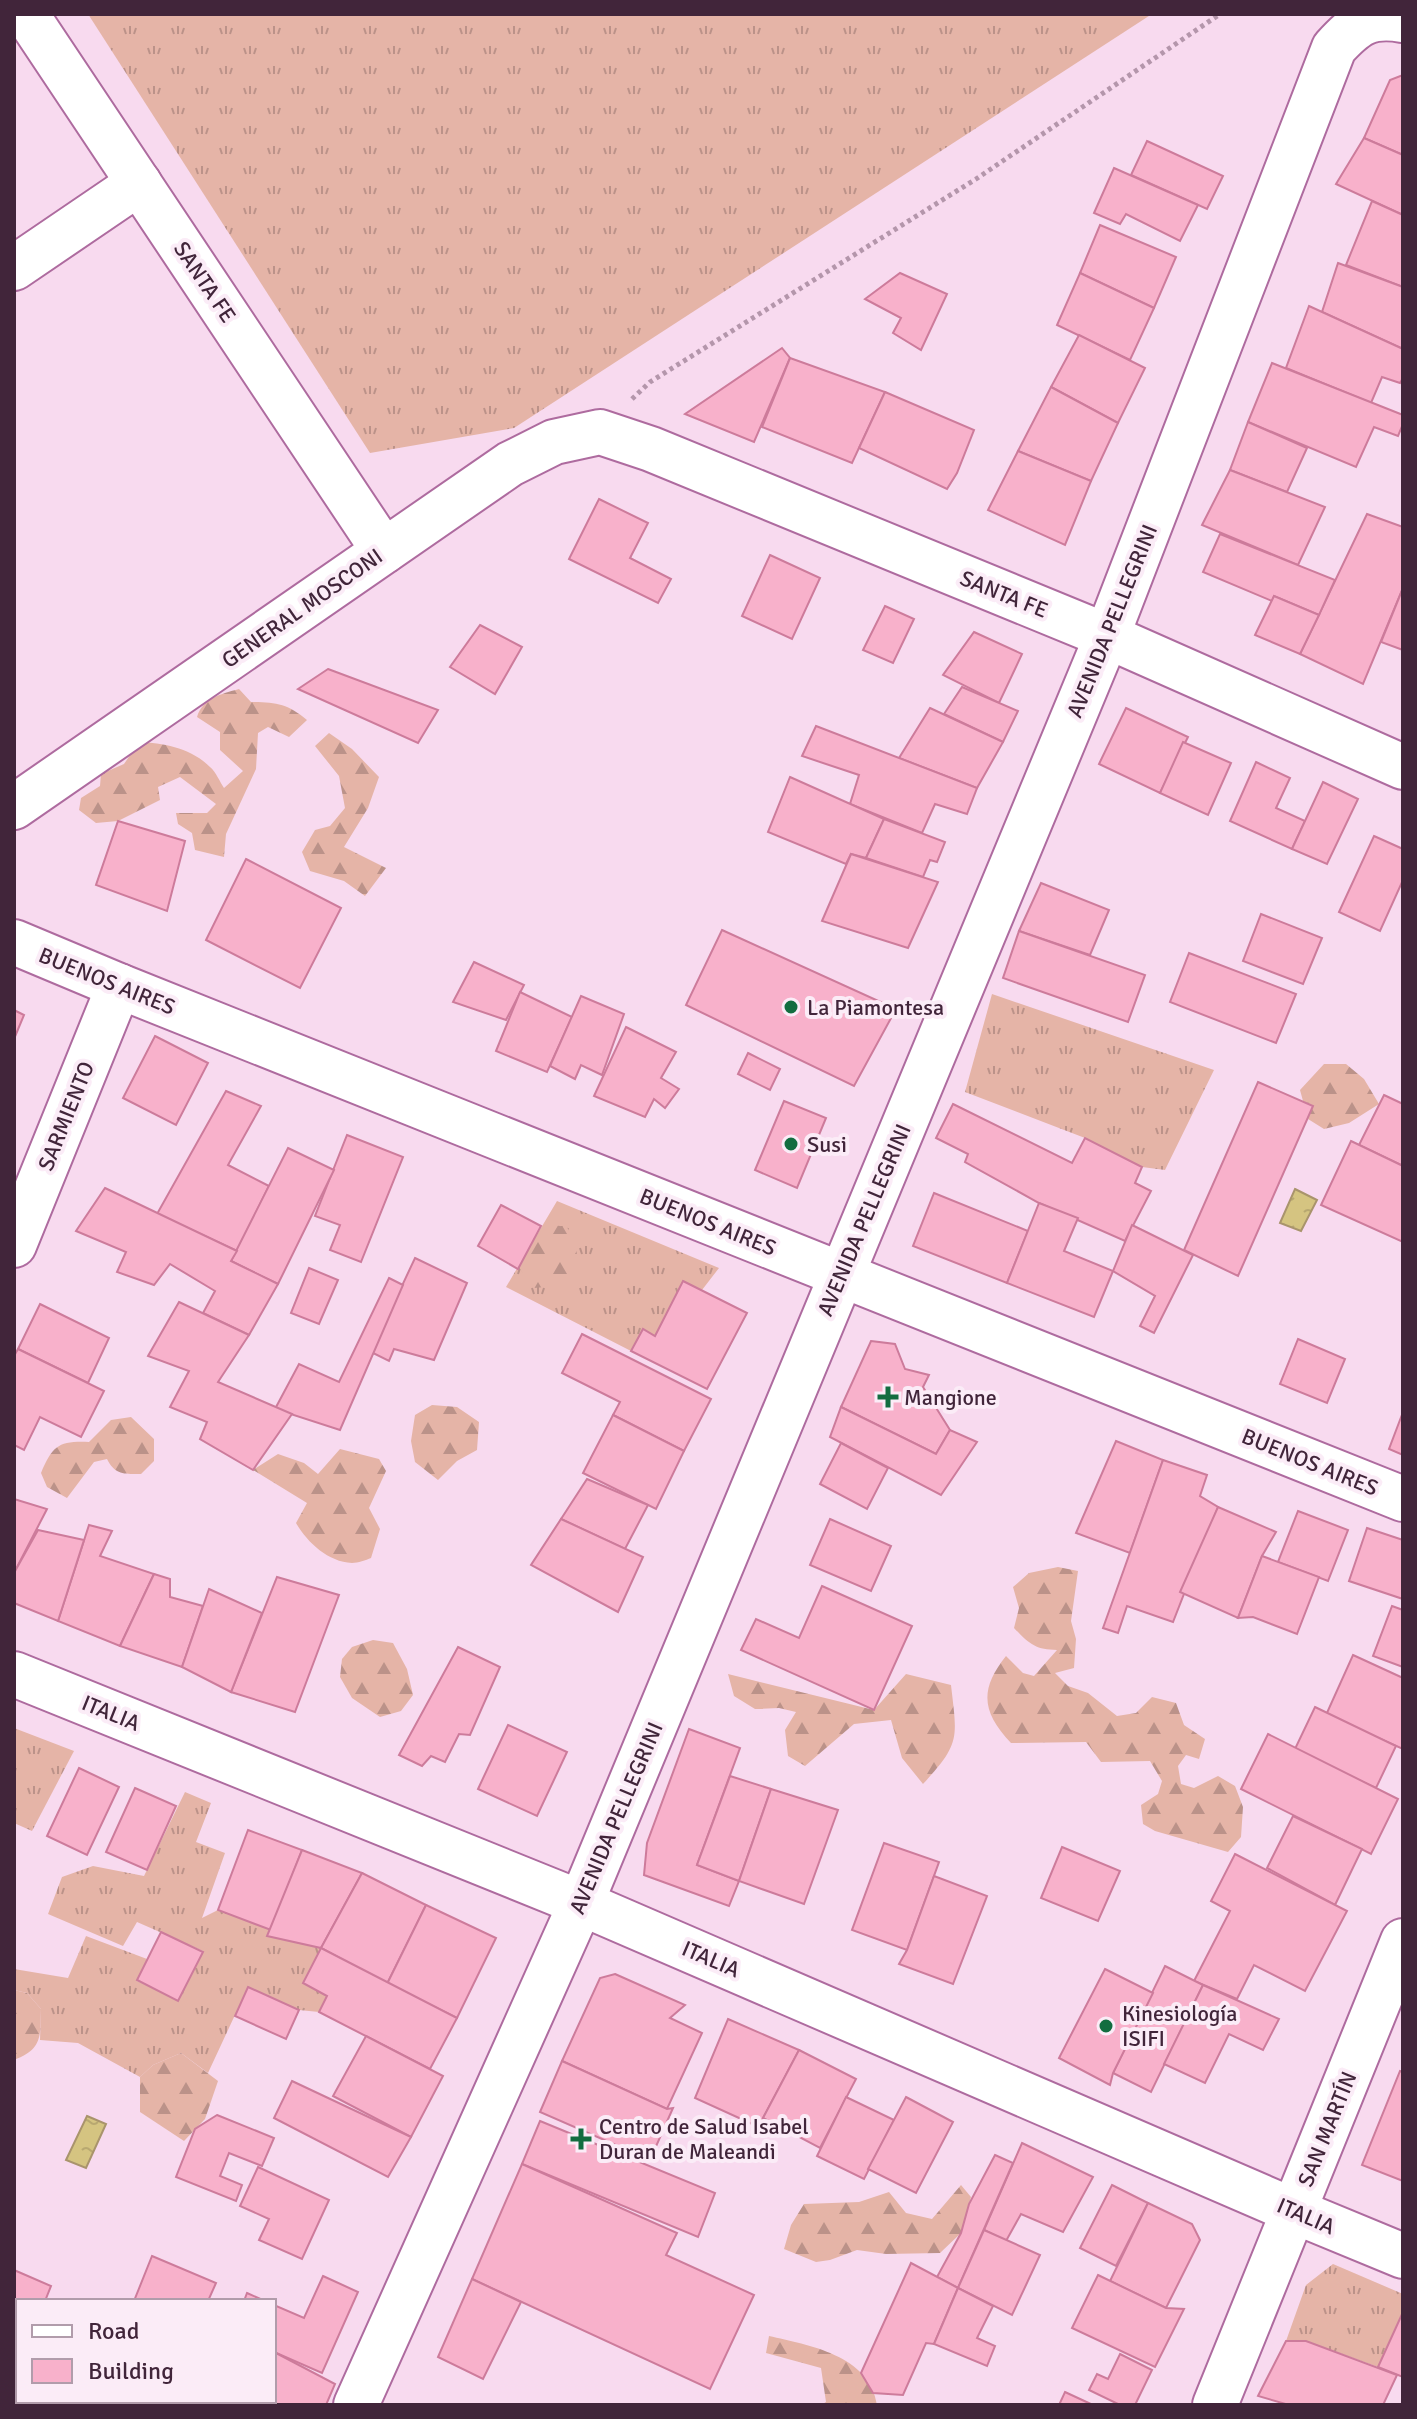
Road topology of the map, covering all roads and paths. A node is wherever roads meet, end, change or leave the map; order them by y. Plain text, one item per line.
1 (26, 14) edge
2 (1220, 14) edge
3 (1403, 20) edge
4 (139, 183) junction
5 (14, 268) edge
6 (600, 432) junction
7 (384, 551) junction
8 (1107, 636) junction
9 (1403, 767) edge
10 (14, 807) edge
11 (14, 942) edge
12 (119, 986) junction
13 (14, 1245) edge
14 (841, 1276) junction
15 (1403, 1499) edge
16 (14, 1674) edge
17 (581, 1903) junction
18 (1403, 1941) edge
19 (1294, 2211) junction
20 (1403, 2256) edge
21 (356, 2405) edge
22 (1215, 2405) edge

1 - 4 street, SANTA FE
2 - 6 path
3 - 8 street, AVENIDA PELLEGRINI
4 - 5 street
4 - 7 street, SANTA FE
6 - 7 street, GENERAL MOSCONI
6 - 8 street, SANTA FE
7 - 10 street, GENERAL MOSCONI
8 - 9 street, SANTA FE
8 - 14 street, AVENIDA PELLEGRINI
11 - 12 street, BUENOS AIRES
12 - 13 street, SARMIENTO
12 - 14 street, BUENOS AIRES
14 - 15 street, BUENOS AIRES
14 - 17 street, AVENIDA PELLEGRINI
16 - 17 street, ITALIA
17 - 19 street, ITALIA
17 - 21 street, AVENIDA PELLEGRINI
18 - 19 street, SAN MARTÍN
19 - 20 street, ITALIA
19 - 22 street, SAN MARTÍN

